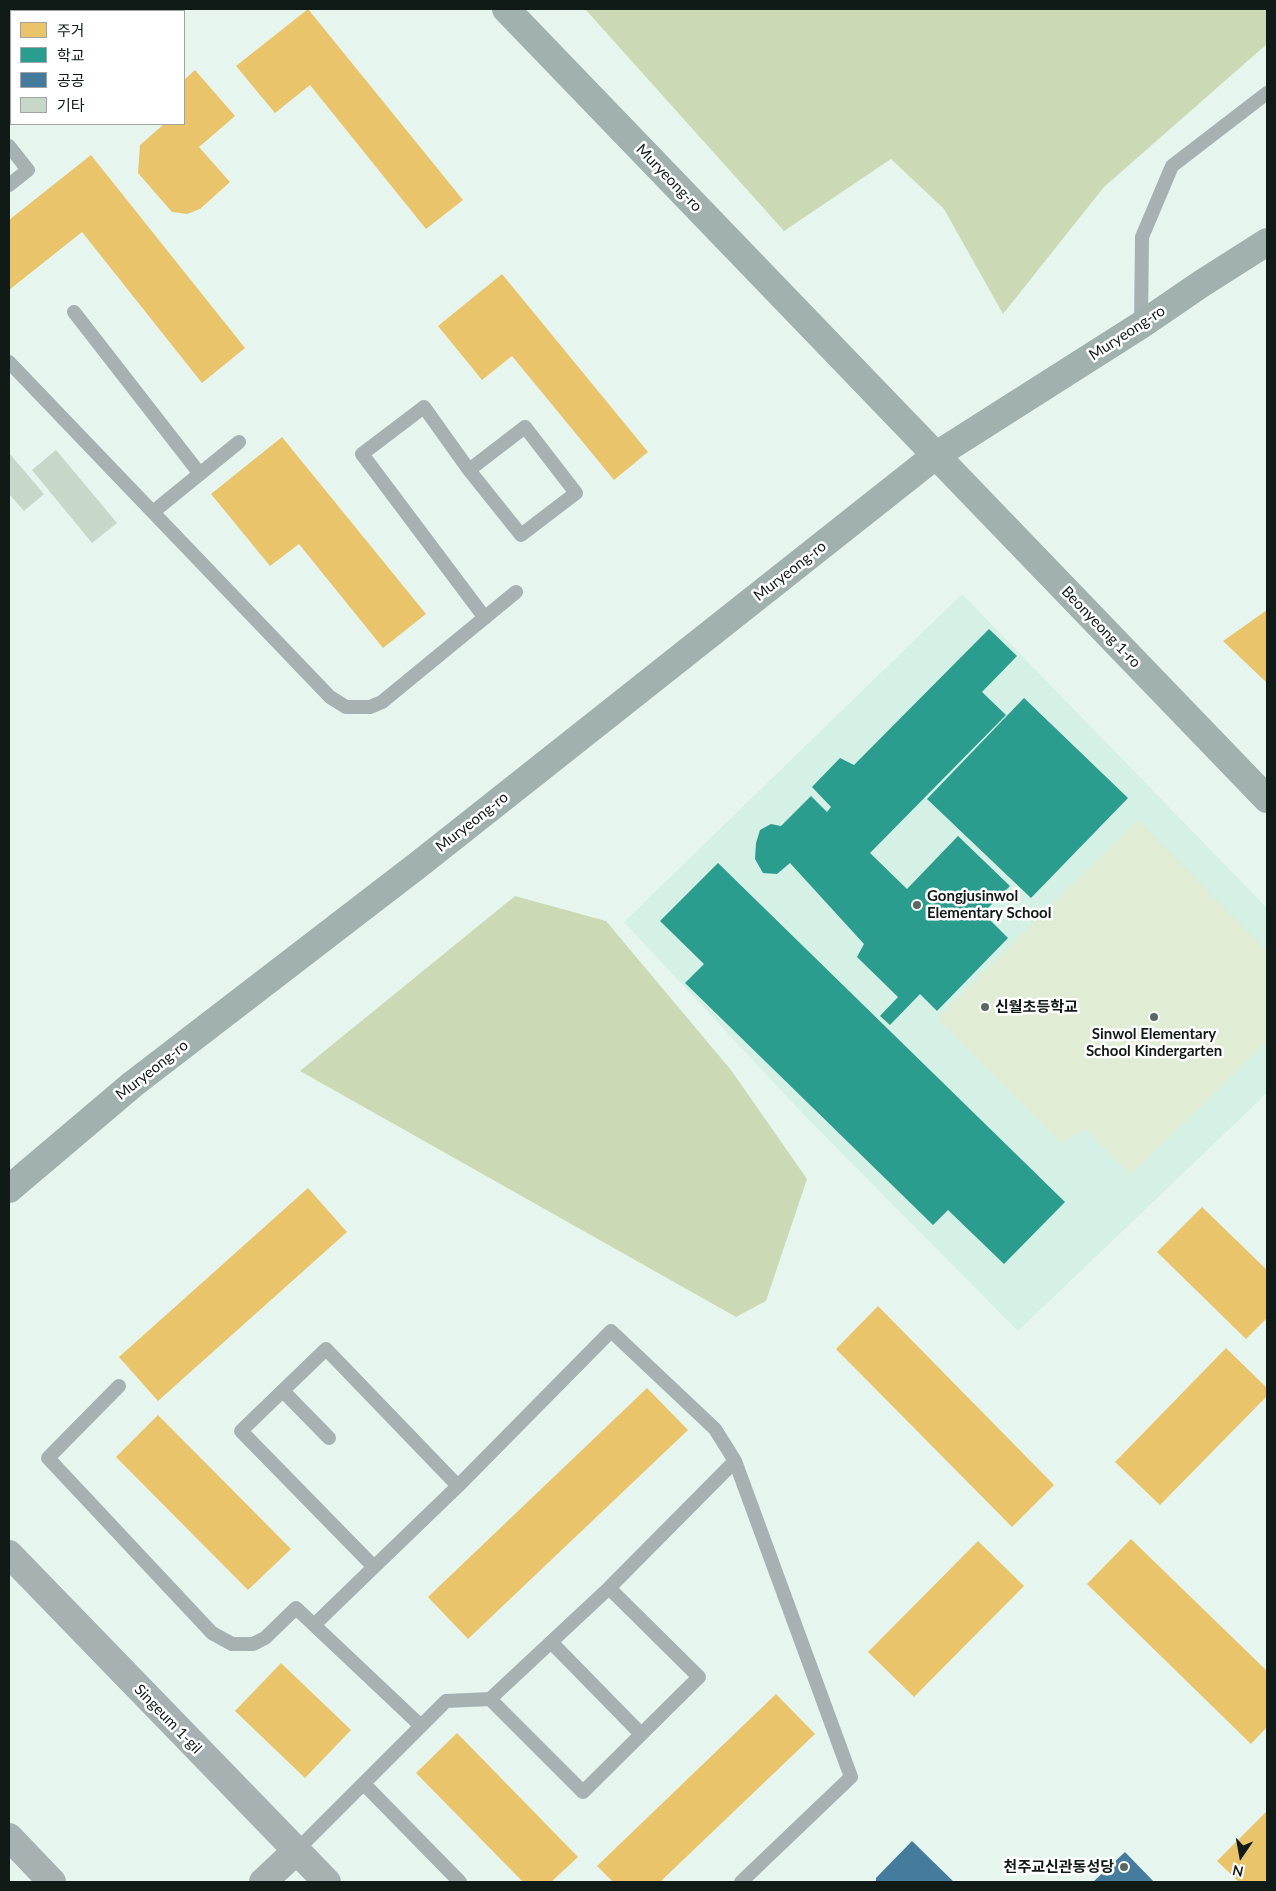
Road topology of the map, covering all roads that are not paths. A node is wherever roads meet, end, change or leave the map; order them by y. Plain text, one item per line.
1 (506, 9) edge
2 (1267, 93) edge
3 (9, 146) edge
4 (9, 185) edge
5 (1267, 242) edge
6 (74, 312) dead end
7 (1141, 325) junction
8 (9, 362) edge
9 (239, 442) dead end
10 (936, 456) junction
11 (469, 470) junction
12 (200, 474) junction
13 (153, 512) junction
14 (516, 592) dead end
15 (485, 618) junction
16 (1266, 796) edge
17 (9, 1189) edge
18 (119, 1386) dead end
19 (283, 1391) junction
20 (329, 1438) dead end
21 (735, 1461) junction
22 (458, 1486) junction
23 (9, 1554) edge
24 (374, 1567) junction
25 (609, 1588) junction
26 (314, 1625) junction
27 (551, 1642) junction
28 (490, 1699) junction
29 (421, 1726) junction
30 (641, 1734) junction
31 (364, 1784) junction
32 (11, 1843) edge
33 (296, 1851) junction
34 (747, 1880) edge
35 (52, 1882) edge
36 (263, 1882) edge
37 (327, 1882) edge
38 (460, 1882) edge

1 - 10 main road, Muryeong-ro
2 - 7 lane
3 - 4 lane
5 - 7 main road, Muryeong-ro
6 - 12 lane
7 - 10 main road, Muryeong-ro
8 - 13 lane
9 - 12 lane
10 - 16 main road, Beonyeong 1-ro
10 - 17 main road, Muryeong-ro
11 - 11 lane
11 - 15 lane
12 - 13 lane
13 - 15 lane
14 - 15 lane
18 - 26 lane
19 - 20 lane
19 - 22 lane
19 - 24 lane
21 - 22 lane
21 - 25 lane
21 - 34 lane
22 - 24 lane
23 - 33 street, Singeum 1-gil
24 - 26 lane
25 - 27 lane
25 - 30 lane
26 - 29 lane
27 - 28 lane
27 - 30 lane
28 - 29 lane
28 - 30 lane
29 - 31 lane
31 - 33 lane
31 - 38 lane
32 - 35 street
33 - 36 street
33 - 37 street, Singeum 1-gil

